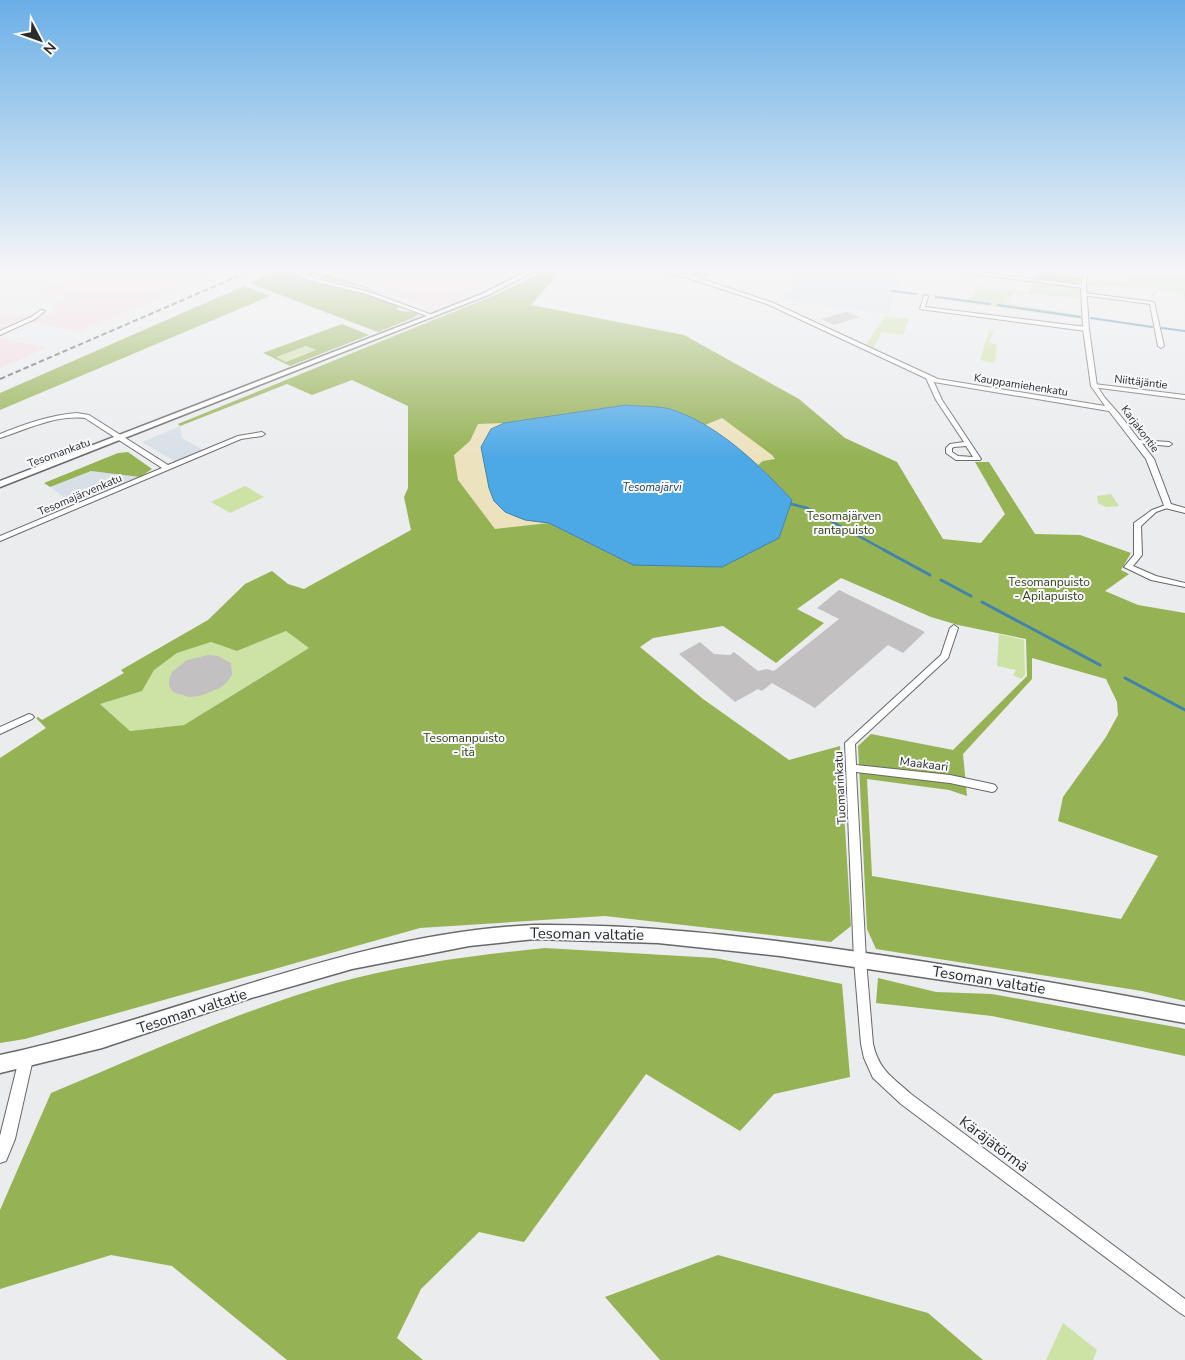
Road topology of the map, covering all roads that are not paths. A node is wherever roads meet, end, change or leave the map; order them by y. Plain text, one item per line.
1 (393, 331) edge
2 (830, 331) edge
3 (1086, 331) edge
4 (1158, 331) edge
5 (1161, 346) dead end
6 (929, 378) junction
7 (1094, 386) junction
8 (1185, 397) edge
9 (1111, 409) junction
10 (262, 434) dead end
11 (0, 436) edge
12 (122, 438) junction
13 (1138, 442) junction
14 (968, 444) dead end
15 (1169, 444) dead end
16 (167, 468) junction
17 (0, 485) edge
18 (1168, 506) junction
19 (1185, 511) edge
20 (0, 539) edge
21 (1185, 585) edge
22 (954, 628) dead end
23 (29, 717) dead end
24 (0, 731) edge
25 (851, 768) junction
26 (992, 788) dead end
27 (860, 960) junction
28 (1185, 1015) edge
29 (26, 1059) junction
30 (0, 1064) edge
31 (0, 1155) edge
32 (1185, 1308) edge

1 - 12 main road, Tesomankatu
2 - 6 street, Kauppamiehenkatu
3 - 7 street, Karjakontie
4 - 5 street
6 - 9 street, Kauppamiehenkatu
6 - 14 street
7 - 8 street, Niittäjäntie
7 - 9 street, Karjakontie
9 - 13 street, Karjakontie
10 - 16 street, Tesomajärvenkatu
11 - 12 street
12 - 16 street
12 - 17 main road, Tesomankatu
13 - 15 street
13 - 18 street, Karjakontie
16 - 20 street, Tesomajärvenkatu
18 - 19 street
18 - 21 street
22 - 25 street, Tuomarinkatu
23 - 24 street
25 - 26 street, Maakaari
25 - 27 street, Tuomarinkatu
27 - 28 main road, Tesoman valtatie
27 - 29 main road, Tesoman valtatie
27 - 32 street, Käräjätörmä
29 - 30 main road, Tesoman valtatie
29 - 31 street

